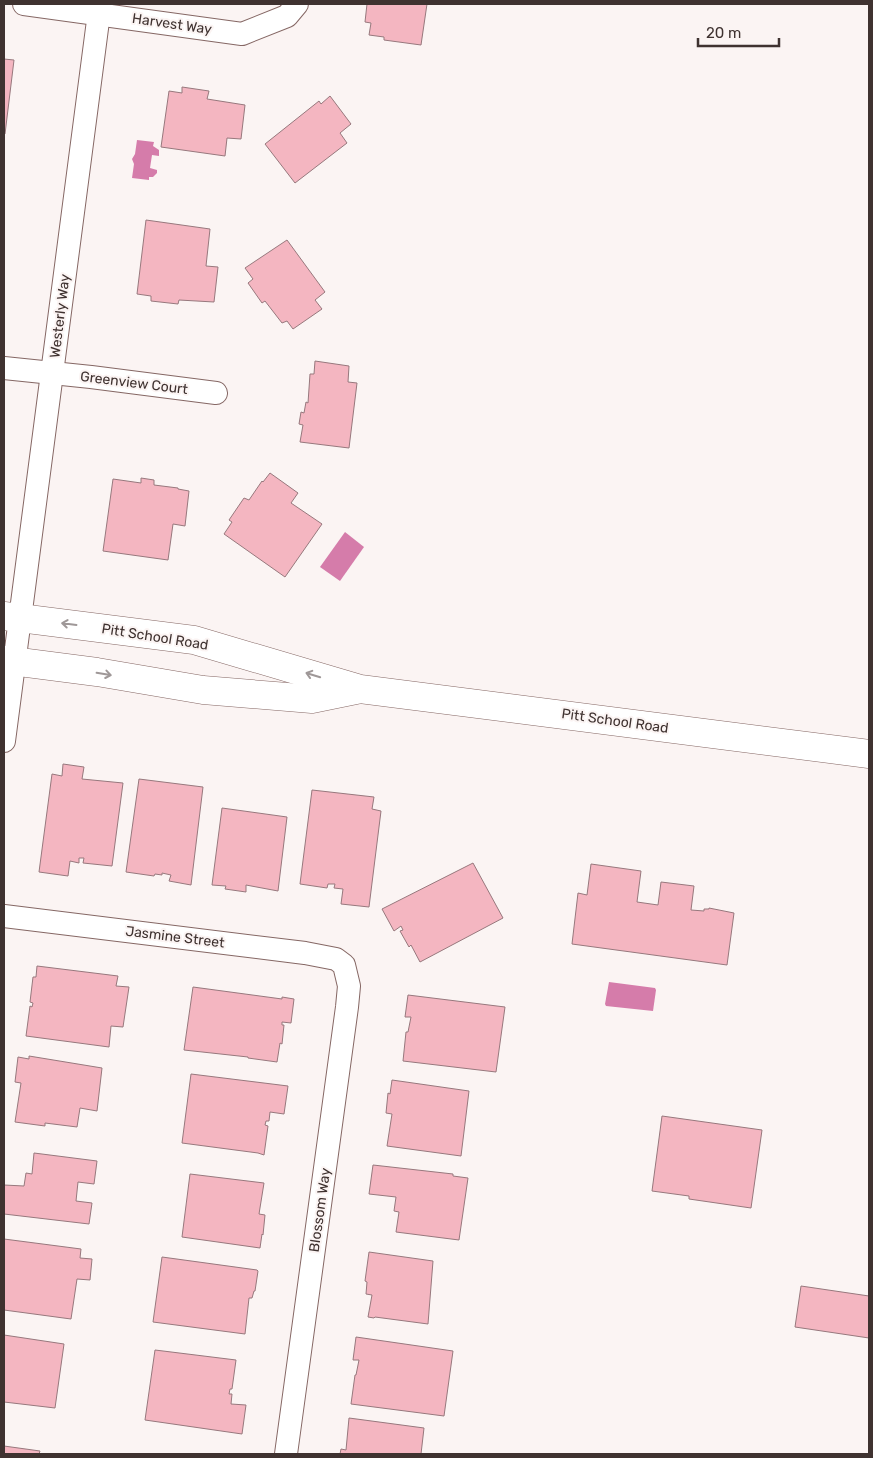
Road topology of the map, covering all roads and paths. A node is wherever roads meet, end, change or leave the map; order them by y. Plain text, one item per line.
1 (24, 4) edge
2 (292, 10) edge
3 (99, 14) junction
4 (4, 368) edge
5 (53, 374) junction
6 (216, 393) dead end
7 (12, 617) edge
8 (9, 661) edge
9 (360, 689) junction
10 (4, 741) edge
11 (869, 754) edge
12 (4, 916) edge
13 (344, 965) joint
14 (286, 1454) edge

1 - 3 street, Harvest Way
2 - 3 street, Harvest Way
3 - 5 street, Westerly Way
4 - 5 street, Greenview Court
5 - 6 street, Greenview Court
5 - 7 street, Westerly Way
7 - 8 street, Westerly Way
9 -> 7 street, Pitt School Road
8 -> 9 street, Pitt School Road
8 - 10 street, Westerly Way
9 - 11 street, Pitt School Road
12 - 13 street, Jasmine Street
13 - 14 street, Blossom Way

